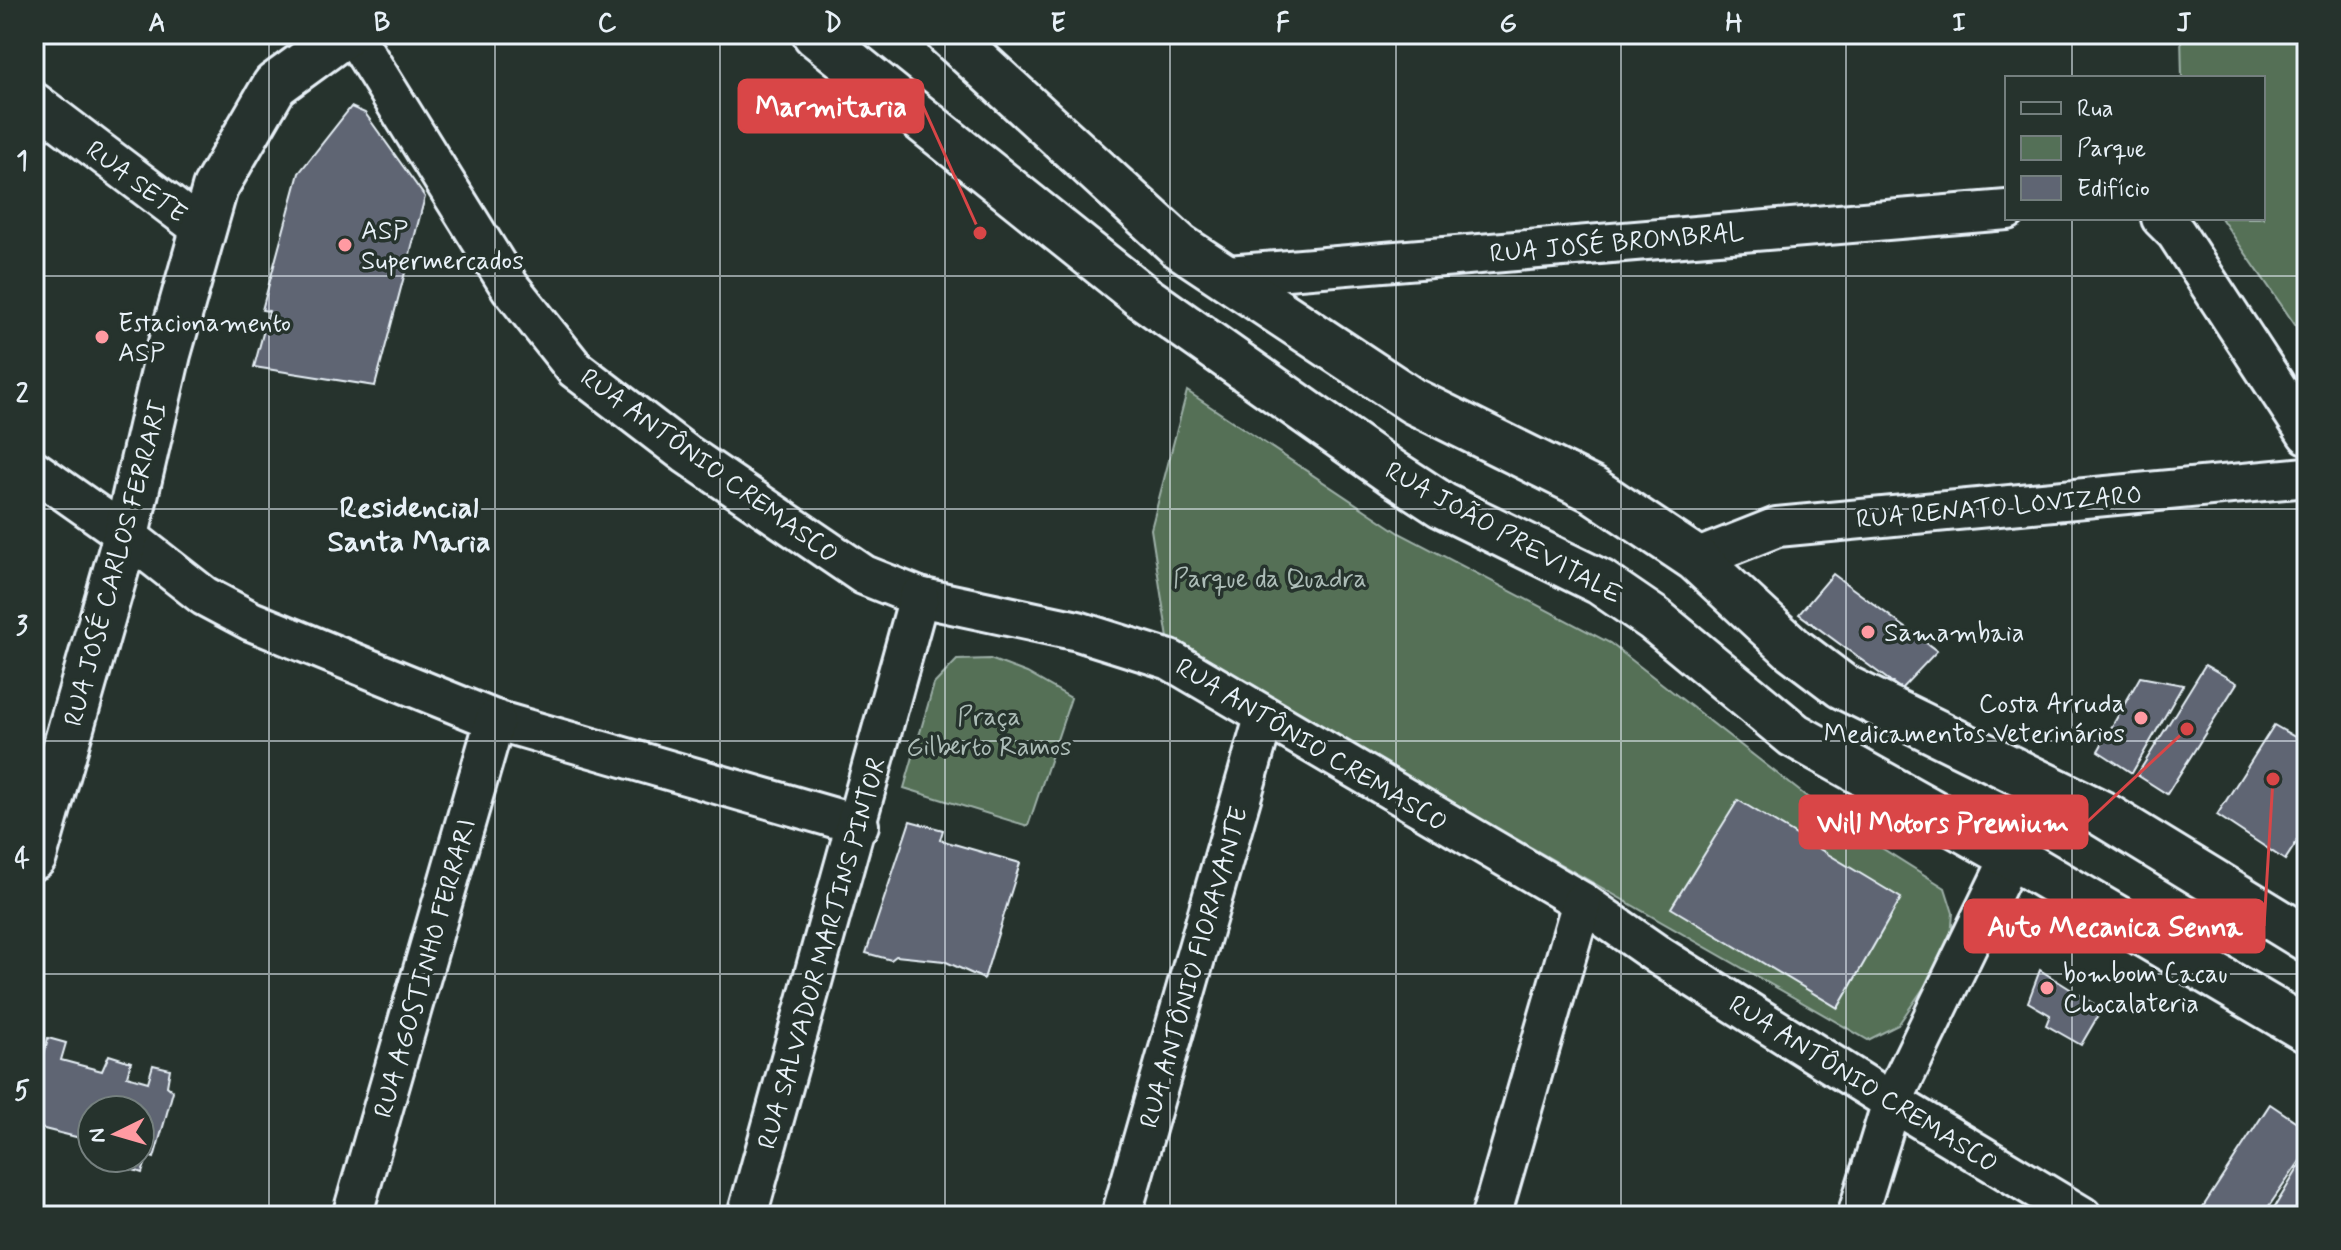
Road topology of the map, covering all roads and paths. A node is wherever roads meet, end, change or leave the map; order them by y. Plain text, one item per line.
1 (345, 34) edge
2 (353, 34) edge
3 (815, 34) edge
4 (948, 34) edge
5 (34, 102) edge
6 (2005, 210) edge
7 (2163, 220) edge
8 (203, 230) junction
9 (1228, 275) junction
10 (2307, 434) edge
11 (34, 470) edge
12 (2307, 477) edge
13 (126, 535) junction
14 (1696, 559) junction
15 (919, 597) junction
16 (1264, 718) junction
17 (495, 720) junction
18 (859, 825) junction
19 (36, 837) edge
20 (2011, 856) junction
21 (1582, 902) junction
22 (2307, 939) edge
23 (2307, 1030) edge
24 (1892, 1102) junction
25 (352, 1216) edge
26 (747, 1216) edge
27 (1121, 1216) edge
28 (1491, 1216) edge
29 (1857, 1216) edge
30 (2082, 1216) edge

1 - 8 main road, RUA JOSÉ CARLOS FERRARI
2 - 15 street, RUA ANTÔNIO CREMASCO
3 - 20 main road, RUA JOÃO PREVITALE
4 - 9 main road
5 - 8 street, RUA SETE
6 - 9 street, RUA JOSÉ BROMBRAL
7 - 10 street
8 - 13 main road, RUA JOSÉ CARLOS FERRARI
9 - 14 main road
11 - 13 street
12 - 14 street, RUA RENATO LOVIZARO
13 - 17 street
13 - 19 main road, RUA JOSÉ CARLOS FERRARI
14 - 22 main road
15 - 16 street, RUA ANTÔNIO CREMASCO
15 - 18 street, RUA SALVADOR MARTINS PINTOR
16 - 21 street, RUA ANTÔNIO CREMASCO
16 - 27 street, RUA ANTÔNIO FIORAVANTE
17 - 18 street
17 - 25 street, RUA AGOSTINHO FERRARI
18 - 26 street, RUA SALVADOR MARTINS PINTOR
20 - 23 main road, RUA JOÃO PREVITALE
20 - 24 street
21 - 24 street, RUA ANTÔNIO CREMASCO
21 - 28 street
24 - 29 street
24 - 30 street, RUA ANTÔNIO CREMASCO

